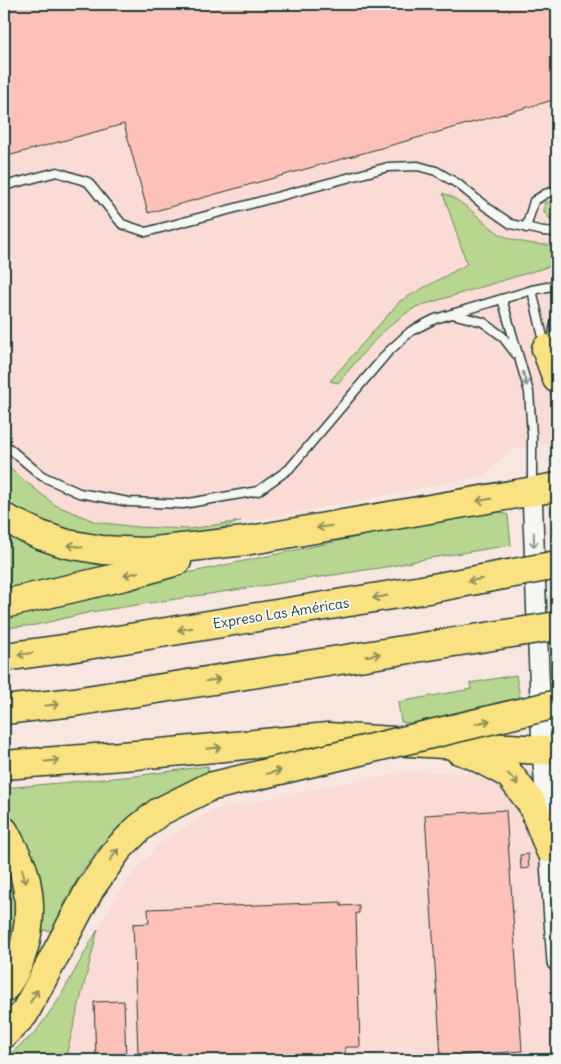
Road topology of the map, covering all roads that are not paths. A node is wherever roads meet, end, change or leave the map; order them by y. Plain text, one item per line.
1 (4, 186) edge
2 (557, 190) edge
3 (526, 228) junction
4 (557, 232) edge
5 (557, 285) edge
6 (532, 290) junction
7 (502, 298) junction
8 (452, 314) junction
9 (557, 316) edge
10 (519, 358) junction
11 (552, 367) edge
12 (557, 399) edge
13 (4, 444) edge
14 (545, 490) edge
15 (4, 518) edge
16 (245, 541) junction
17 (557, 565) edge
18 (4, 604) edge
19 (557, 626) edge
20 (4, 657) edge
21 (557, 704) edge
22 (4, 710) edge
23 (438, 743) junction
24 (550, 750) edge
25 (4, 765) edge
26 (4, 831) edge
27 (549, 848) junction
28 (557, 962) edge
29 (4, 988) edge
30 (4, 1034) edge

1 - 3 lane
2 - 3 lane
3 - 4 lane
5 - 6 lane
6 - 7 lane
6 - 11 lane
7 - 8 lane
7 - 10 lane
8 - 10 lane
8 - 13 lane
9 - 11 lane
10 -> 14 lane
11 - 12 lane
14 -> 16 highway
14 -> 24 street
16 -> 15 highway
16 -> 18 highway
17 -> 20 highway, Expreso Las Américas, bridge
22 -> 19 highway, bridge
30 -> 21 highway, bridge
23 - 24 highway
25 -> 23 highway
23 -> 27 highway
24 - 27 street
26 -> 29 highway
27 - 28 street

